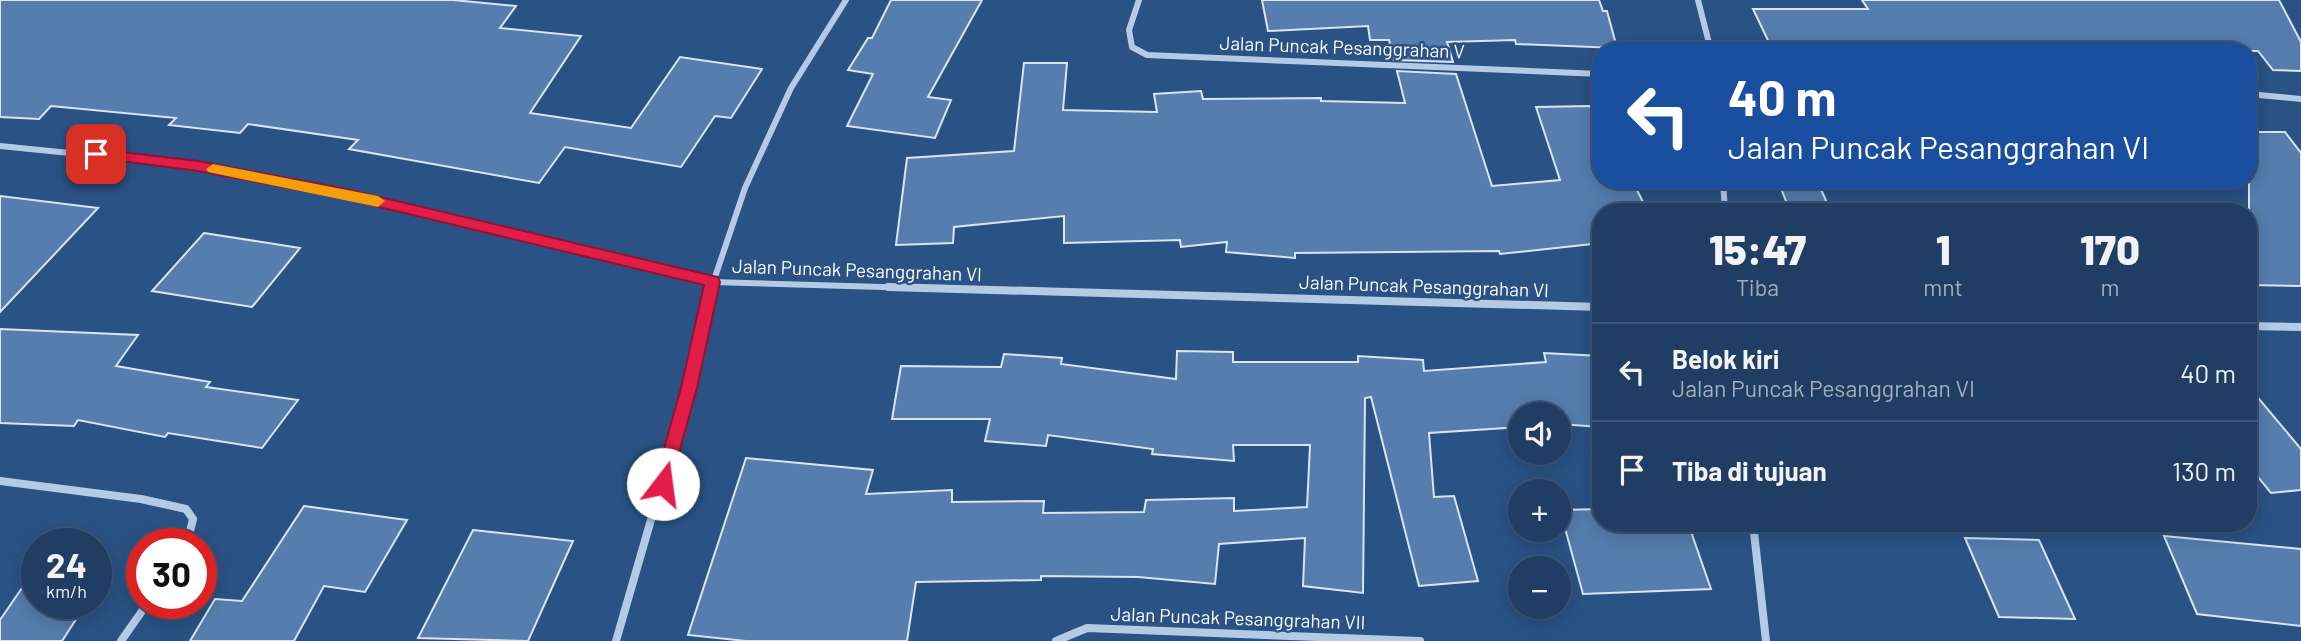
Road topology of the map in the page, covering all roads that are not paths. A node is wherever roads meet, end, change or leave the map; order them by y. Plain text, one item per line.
1 (846, 0) edge
2 (1139, 0) edge
3 (1698, 0) edge
4 (1709, 42) edge
5 (1592, 74) edge
6 (2257, 95) edge
7 (2301, 99) edge
8 (0, 146) edge
9 (712, 282) junction
10 (1592, 307) edge
11 (2257, 326) edge
12 (2301, 327) edge
13 (0, 481) edge
14 (191, 528) edge
15 (1754, 532) edge
16 (136, 619) edge
17 (121, 641) edge
18 (616, 641) edge
19 (1056, 641) edge
20 (1420, 641) edge
21 (1766, 641) edge

1 - 9 street
2 - 5 street, Jalan Puncak Pesanggrahan V
3 - 4 street
6 - 7 street
8 - 9 street, Jalan Puncak Pesanggrahan VI
9 - 10 street, Jalan Puncak Pesanggrahan VI
9 - 18 street
11 - 12 street
13 - 14 street
15 - 21 street
16 - 17 street
19 - 20 street, Jalan Puncak Pesanggrahan VII

